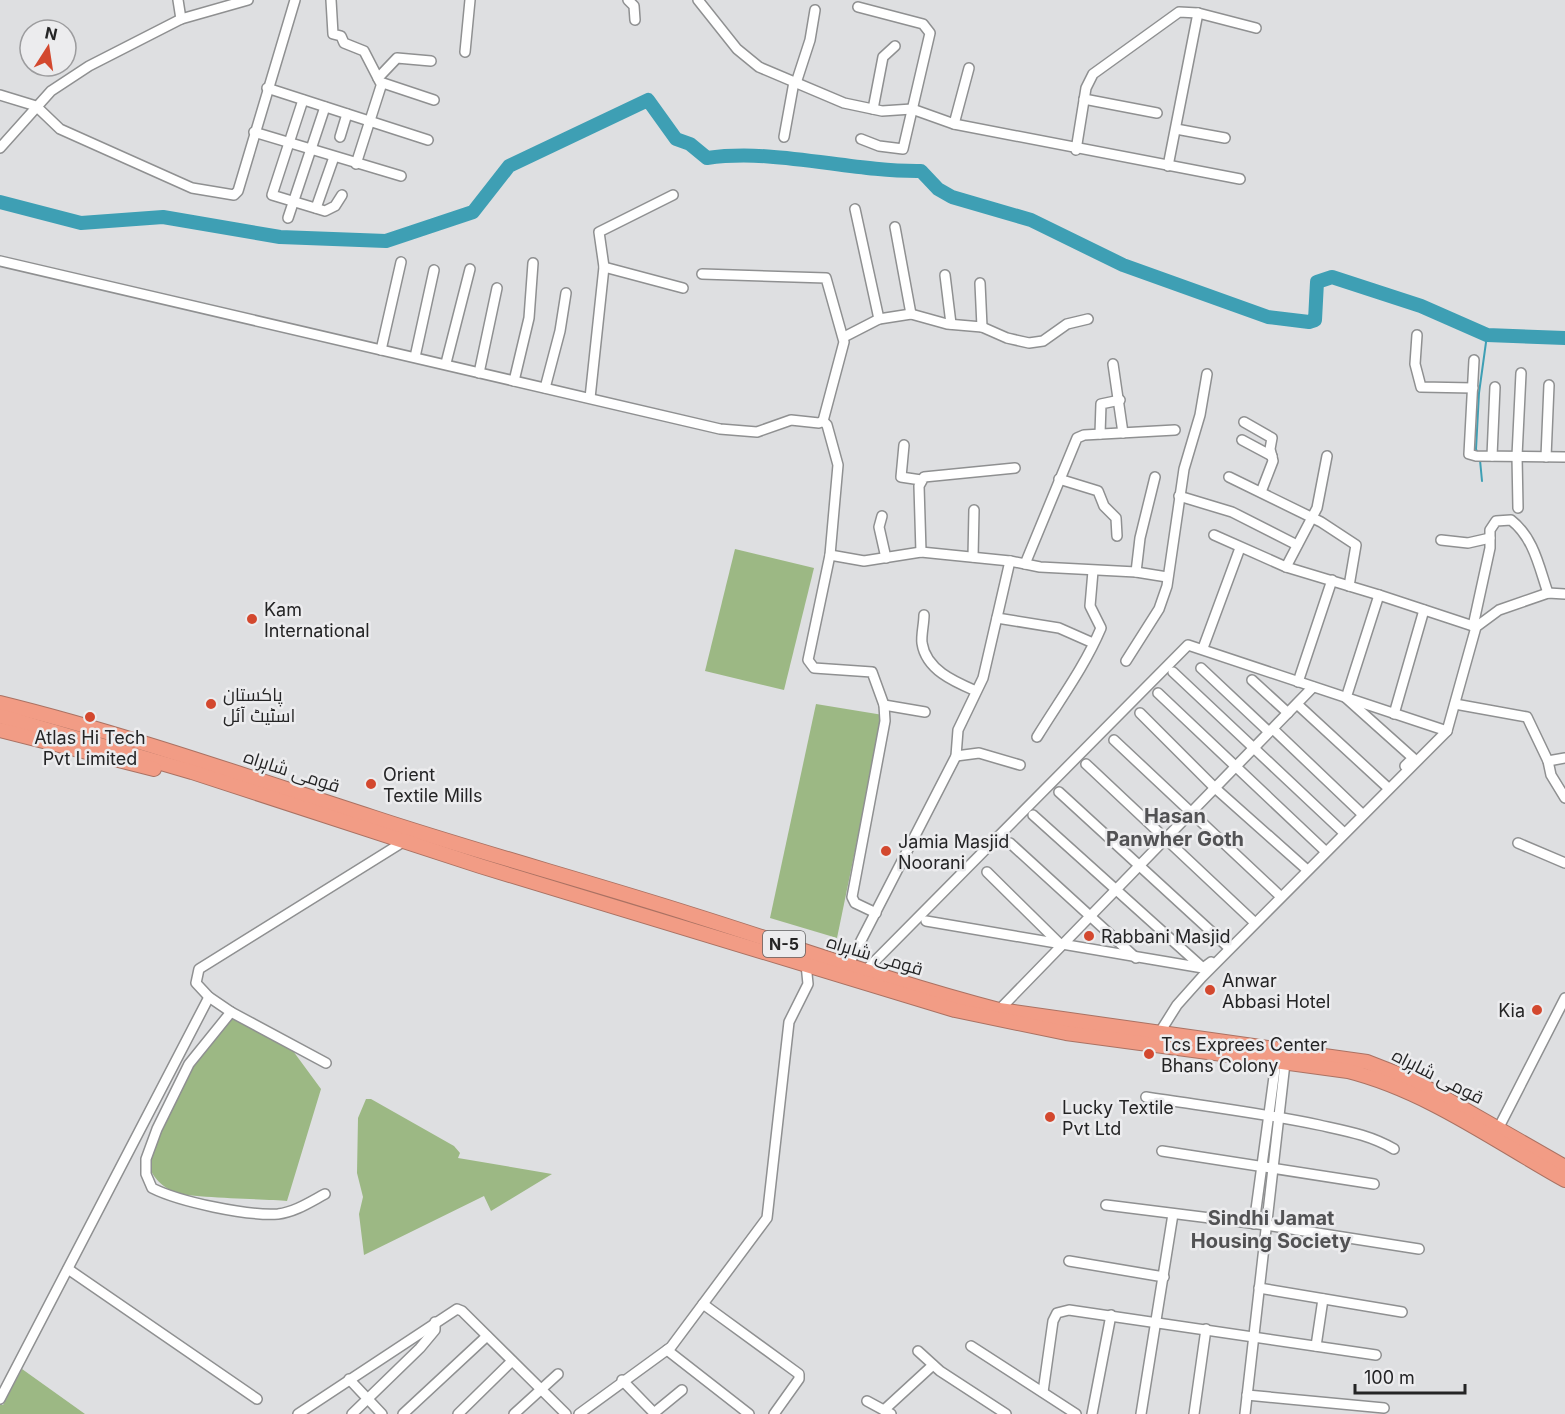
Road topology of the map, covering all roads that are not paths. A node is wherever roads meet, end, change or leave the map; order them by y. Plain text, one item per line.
1 (178, 0) edge
2 (248, 0) edge
3 (295, 0) edge
4 (331, 0) edge
5 (470, 0) edge
6 (628, 0) edge
7 (698, 0) edge
8 (858, 7) dead end
9 (814, 10) dead end
10 (1198, 13) junction
11 (181, 19) junction
12 (635, 20) dead end
13 (1256, 28) dead end
14 (895, 46) dead end
15 (465, 52) dead end
16 (431, 61) dead end
17 (969, 68) dead end
18 (380, 81) junction
19 (795, 82) junction
20 (267, 88) junction
21 (0, 95) edge
22 (1084, 99) junction
23 (303, 100) junction
24 (434, 100) dead end
25 (36, 106) junction
26 (325, 107) junction
27 (873, 109) junction
28 (912, 109) junction
29 (1157, 113) dead end
30 (346, 114) junction
31 (369, 121) junction
32 (954, 124) junction
33 (1176, 129) junction
34 (254, 132) junction
35 (784, 136) dead end
36 (340, 137) dead end
37 (1225, 138) dead end
38 (861, 139) dead end
39 (428, 140) dead end
40 (289, 143) junction
41 (0, 148) edge
42 (311, 150) junction
43 (1076, 150) junction
44 (334, 157) junction
45 (356, 164) junction
46 (1168, 166) junction
47 (401, 176) dead end
48 (1240, 179) dead end
49 (342, 195) dead end
50 (673, 195) dead end
51 (294, 201) junction
52 (316, 208) junction
53 (855, 209) dead end
54 (288, 218) dead end
55 (895, 227) dead end
56 (0, 261) edge
57 (401, 262) dead end
58 (533, 263) dead end
59 (604, 267) junction
60 (470, 269) dead end
61 (434, 270) dead end
62 (702, 274) dead end
63 (945, 274) dead end
64 (980, 283) dead end
65 (496, 288) dead end
66 (683, 288) dead end
67 (566, 293) dead end
68 (911, 314) junction
69 (879, 319) junction
70 (1088, 320) dead end
71 (951, 324) junction
72 (982, 327) junction
73 (1417, 335) dead end
74 (844, 337) junction
75 (381, 350) junction
76 (415, 357) junction
77 (1474, 360) dead end
78 (446, 363) junction
79 (1113, 364) dead end
80 (479, 373) junction
81 (1521, 373) dead end
82 (1207, 374) dead end
83 (514, 381) junction
84 (1549, 385) dead end
85 (1495, 387) dead end
86 (545, 388) junction
87 (1473, 388) junction
88 (590, 398) junction
89 (1120, 400) junction
90 (823, 421) junction
91 (1244, 422) dead end
92 (1175, 430) dead end
93 (1123, 433) junction
94 (1100, 434) junction
95 (1242, 440) dead end
96 (904, 445) dead end
97 (1272, 456) junction
98 (1327, 456) dead end
99 (1492, 456) junction
100 (1517, 456) junction
101 (1546, 456) junction
102 (1565, 457) edge
103 (1015, 468) dead end
104 (1155, 477) dead end
105 (1229, 477) dead end
106 (1059, 479) junction
107 (921, 480) junction
108 (1261, 492) junction
109 (1179, 496) junction
110 (1518, 508) dead end
111 (974, 510) dead end
112 (882, 516) dead end
113 (1311, 518) junction
114 (1214, 535) dead end
115 (1117, 536) dead end
116 (1490, 538) junction
117 (1441, 540) dead end
118 (1297, 545) junction
119 (1240, 548) junction
120 (921, 552) junction
121 (830, 555) junction
122 (973, 557) junction
123 (886, 558) junction
124 (1010, 561) junction
125 (1025, 564) junction
126 (1286, 567) junction
127 (1093, 571) junction
128 (1136, 572) junction
129 (1167, 577) junction
130 (1332, 580) junction
131 (1349, 586) junction
132 (1548, 593) junction
133 (1565, 594) edge
134 (1379, 595) junction
135 (1424, 610) junction
136 (924, 615) dead end
137 (997, 618) junction
138 (1474, 627) junction
139 (1093, 643) junction
140 (1203, 648) junction
141 (1126, 661) dead end
142 (1201, 668) dead end
143 (1173, 672) dead end
144 (1252, 680) dead end
145 (1298, 682) junction
146 (1313, 687) junction
147 (976, 691) junction
148 (1158, 693) dead end
149 (1346, 698) junction
150 (0, 703) edge
151 (1297, 704) junction
152 (1455, 704) junction
153 (884, 705) junction
154 (925, 712) dead end
155 (1140, 713) dead end
156 (1288, 713) junction
157 (1394, 714) junction
158 (0, 716) edge
159 (0, 730) edge
160 (1271, 730) junction
161 (1447, 731) junction
162 (1037, 737) dead end
163 (1114, 740) dead end
164 (1254, 748) junction
165 (956, 756) junction
166 (1565, 758) edge
167 (1548, 761) junction
168 (1086, 764) dead end
169 (1020, 765) dead end
170 (1236, 766) junction
171 (192, 772) junction
172 (1386, 786) junction
173 (1215, 788) junction
174 (1059, 792) dead end
175 (1565, 798) edge
176 (1191, 812) junction
177 (1360, 812) junction
178 (1033, 815) dead end
179 (1342, 831) junction
180 (1165, 838) junction
181 (403, 842) junction
182 (1010, 843) dead end
183 (1518, 843) dead end
184 (1323, 849) junction
185 (1565, 863) edge
186 (1141, 864) junction
187 (1305, 868) junction
188 (987, 872) dead end
189 (1115, 890) junction
190 (1278, 894) junction
191 (876, 913) junction
192 (1090, 915) junction
193 (1252, 920) junction
194 (926, 921) dead end
195 (1061, 945) junction
196 (1227, 946) junction
197 (1136, 958) junction
198 (806, 964) junction
199 (848, 966) junction
200 (1203, 968) junction
201 (865, 971) junction
202 (209, 997) junction
203 (1565, 998) edge
204 (999, 1010) junction
205 (231, 1012) junction
206 (1160, 1032) junction
207 (1281, 1062) junction
208 (326, 1063) dead end
209 (1146, 1097) dead end
210 (1274, 1116) junction
211 (1498, 1129) junction
212 (1394, 1149) dead end
213 (1162, 1151) dead end
214 (1262, 1166) junction
215 (1565, 1167) edge
216 (1273, 1168) junction
217 (1565, 1180) edge
218 (1374, 1184) dead end
219 (325, 1194) dead end
220 (1106, 1205) dead end
221 (1173, 1214) junction
222 (1254, 1224) junction
223 (1266, 1225) junction
224 (1419, 1249) dead end
225 (1069, 1261) dead end
226 (68, 1269) junction
227 (1164, 1277) junction
228 (1259, 1288) junction
229 (1323, 1299) junction
230 (703, 1304) junction
231 (1402, 1312) dead end
232 (1111, 1315) junction
233 (435, 1322) junction
234 (1157, 1322) junction
235 (1206, 1329) junction
236 (487, 1336) junction
237 (1254, 1337) junction
238 (972, 1346) dead end
239 (1316, 1346) junction
240 (667, 1350) junction
241 (918, 1351) dead end
242 (1376, 1356) dead end
243 (512, 1361) junction
244 (933, 1365) junction
245 (558, 1374) dead end
246 (349, 1379) junction
247 (622, 1380) junction
248 (541, 1389) junction
249 (682, 1390) dead end
250 (1043, 1392) junction
251 (1247, 1395) junction
252 (0, 1399) edge
253 (257, 1399) dead end
254 (368, 1399) junction
255 (867, 1401) dead end
256 (1383, 1408) dead end
257 (888, 1412) edge
258 (298, 1414) edge
259 (352, 1414) edge
260 (382, 1414) edge
261 (403, 1414) edge
262 (458, 1414) edge
263 (514, 1414) edge
264 (566, 1414) edge
265 (580, 1414) edge
266 (655, 1414) edge
267 (749, 1414) edge
268 (774, 1414) edge
269 (1006, 1414) edge
270 (1076, 1414) edge
271 (1092, 1414) edge
272 (1141, 1414) edge
273 (1194, 1414) edge
274 (1245, 1414) edge

1 - 11 street
2 - 11 street
3 - 20 street
4 - 18 street
5 - 15 street
6 - 12 street
7 - 19 street
8 - 28 street
9 - 19 street
10 - 13 street
10 - 22 street
10 - 33 street
11 - 25 street
14 - 27 street
16 - 18 street
17 - 32 street
18 - 24 street
18 - 31 street
19 - 27 street
19 - 35 street
20 - 23 street
20 - 34 street
21 - 25 street
22 - 29 street
22 - 43 street
23 - 26 street
23 - 40 street
25 - 34 street
25 - 41 street
26 - 30 street
26 - 42 street
27 - 28 street
28 - 32 street
28 - 38 street
30 - 31 street
30 - 36 street
31 - 39 street
31 - 45 street
32 - 43 street
33 - 37 street
33 - 46 street
34 - 40 street
40 - 42 street
40 - 51 street
42 - 44 street
42 - 51 street
43 - 46 street
44 - 45 street
44 - 52 street
45 - 47 street
46 - 48 street
49 - 52 street
50 - 59 street
51 - 52 street
51 - 54 street
53 - 69 street
55 - 68 street
56 - 75 street
57 - 75 street
58 - 83 street
59 - 66 street
59 - 88 street
60 - 78 street
61 - 76 street
62 - 74 street
63 - 71 street
64 - 72 street
65 - 80 street
67 - 86 street
68 - 69 street
68 - 71 street
69 - 74 street
70 - 72 street
71 - 72 street
73 - 87 street
74 - 90 street
75 - 76 street
76 - 78 street
77 - 87 street
78 - 80 street
79 - 89 street
80 - 83 street
81 - 100 street
82 - 109 street
83 - 86 street
84 - 101 street
85 - 99 street
86 - 88 street
87 - 99 street
88 - 90 street
89 - 93 street
89 - 94 street
90 - 121 street
91 - 97 street
92 - 93 street
93 - 94 street
94 - 106 street
95 - 97 street
96 - 107 street
97 - 108 street
98 - 113 street
99 - 100 street
100 - 101 street
100 - 110 street
101 - 102 street
103 - 107 street
104 - 128 street
105 - 108 street
106 - 115 street
106 - 125 street
107 - 120 street
108 - 113 street
109 - 118 street
109 - 129 street
111 - 122 street
112 - 123 street
113 - 118 street
113 - 131 street
114 - 119 street
116 - 117 street
116 - 132 street
116 - 138 street
118 - 126 street
119 - 126 street
119 - 140 street
120 - 122 street
120 - 123 street
121 - 123 street
121 - 153 street
122 - 124 street
124 - 125 street
124 - 137 street
125 - 127 street
126 - 130 street
127 - 128 street
127 - 139 street
128 - 129 street
129 - 141 street
130 - 131 street
130 - 145 street
131 - 134 street
132 - 133 street
132 - 138 street
134 - 135 street
134 - 149 street
135 - 138 street
135 - 157 street
136 - 147 street
137 - 139 street
137 - 147 street
138 - 152 street
139 - 162 street
140 - 145 street
140 - 201 street
142 - 160 street
143 - 164 street
144 - 156 street
145 - 146 street
146 - 149 street
146 - 151 street
147 - 165 street
148 - 170 street
149 - 157 street
149 - 172 street
150 - 199 highway, قومی شاہراہ / N-5
151 - 156 street
151 - 172 street
152 - 161 street
152 - 167 street
153 - 154 street
153 - 191 street
155 - 173 street
156 - 160 street
157 - 161 street
158 - 171 highway, قومی شاہراہ / N-5
159 - 171 highway
160 - 164 street
160 - 177 street
161 - 206 street
163 - 176 street
164 - 170 street
164 - 179 street
165 - 169 street
165 - 191 street
166 - 167 street
167 - 175 street
168 - 180 street
170 - 173 street
170 - 184 street
171 - 181 highway, قومی شاہراہ / N-5
172 - 177 street
173 - 176 street
173 - 187 street
174 - 186 street
176 - 180 street
176 - 190 street
177 - 179 street
178 - 189 street
179 - 184 street
180 - 186 street
180 - 193 street
181 - 198 highway, قومی شاہراہ / N-5
181 - 202 street
182 - 192 street
183 - 185 street
184 - 187 street
186 - 189 street
186 - 196 street
187 - 190 street
188 - 195 street
189 - 192 street
189 - 200 street
190 - 193 street
191 - 199 street
192 - 195 street
192 - 197 street
193 - 196 street
194 - 195 street
195 - 197 street
195 - 204 street
196 - 200 street
197 - 200 street
198 - 207 highway, قومی شاہراہ / N-5
198 - 230 street
199 - 201 highway, قومی شاہراہ / N-5
201 - 204 highway, قومی شاہراہ / N-5
202 - 205 street
202 - 226 street
203 - 211 street
204 - 206 highway, قومی شاہراہ / N-5
205 - 208 street
205 - 219 street
206 - 211 highway, قومی شاہراہ / N-5
207 - 210 street
207 - 217 highway, قومی شاہراہ / N-5
209 - 210 street
210 - 212 street
210 - 214 street
210 - 216 street
211 - 215 highway, قومی شاہراہ / N-5
213 - 214 street
214 - 216 street
214 - 222 street
216 - 218 street
216 - 223 street
220 - 221 street
221 - 222 street
221 - 227 street
222 - 223 street
223 - 224 street
223 - 228 street
225 - 227 street
226 - 252 street
226 - 253 street
227 - 234 street
228 - 229 street
228 - 237 street
229 - 231 street
229 - 239 street
230 - 240 street
230 - 268 street
232 - 234 street
232 - 250 street
232 - 271 street
233 - 236 street
233 - 246 street
233 - 254 street
234 - 235 street
234 - 272 street
235 - 237 street
235 - 273 street
236 - 243 street
236 - 261 street
237 - 239 street
237 - 251 street
238 - 250 street
239 - 242 street
240 - 247 street
240 - 267 street
241 - 244 street
243 - 248 street
243 - 262 street
244 - 257 street
244 - 269 street
245 - 248 street
246 - 254 street
246 - 258 street
247 - 265 street
247 - 266 street
248 - 263 street
248 - 264 street
249 - 266 street
250 - 270 street
251 - 256 street
251 - 274 street
254 - 259 street
254 - 260 street
255 - 257 street

